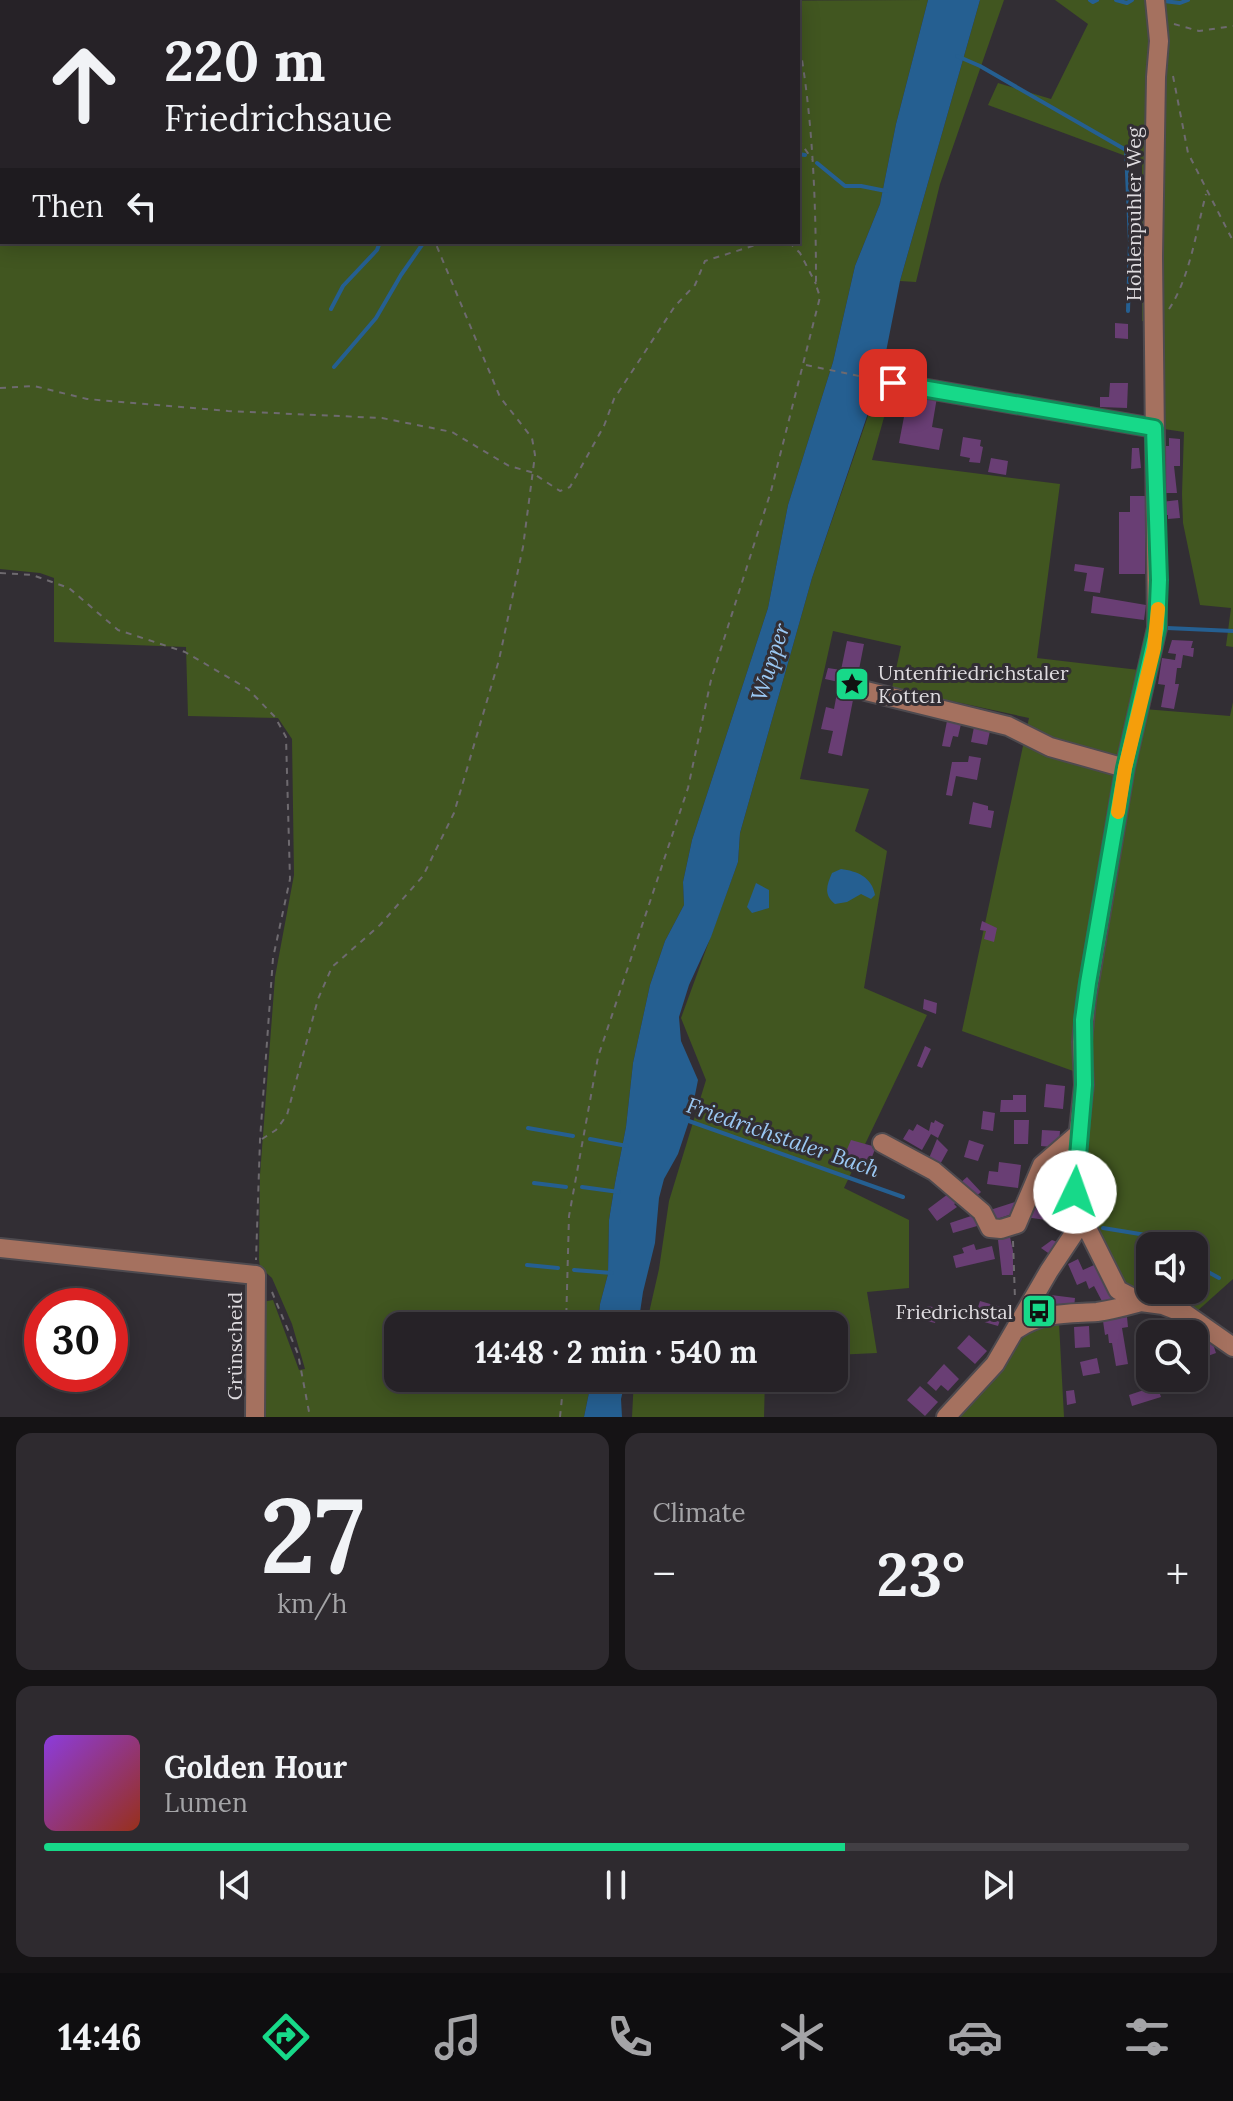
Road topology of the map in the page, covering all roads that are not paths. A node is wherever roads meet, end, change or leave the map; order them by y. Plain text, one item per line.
1 (1155, 0) edge
2 (893, 383) road end
3 (1154, 428) junction
4 (866, 691) dead end
5 (1125, 768) junction
6 (1078, 1134) junction
7 (882, 1143) dead end
8 (1083, 1220) junction
9 (0, 1248) edge
10 (1136, 1299) edge
11 (1136, 1303) edge
12 (1156, 1304) edge
13 (1017, 1329) junction
14 (1232, 1346) edge
15 (255, 1417) edge
16 (946, 1417) edge

1 - 3 street, Hohlenpuhler Weg
2 - 3 street
3 - 5 street, Hohlenpuhler Weg
4 - 5 street
5 - 6 street
6 - 7 street
6 - 8 street
8 - 10 street
8 - 13 street
9 - 15 street, Grünscheid
11 - 13 street
12 - 14 street
13 - 16 street

